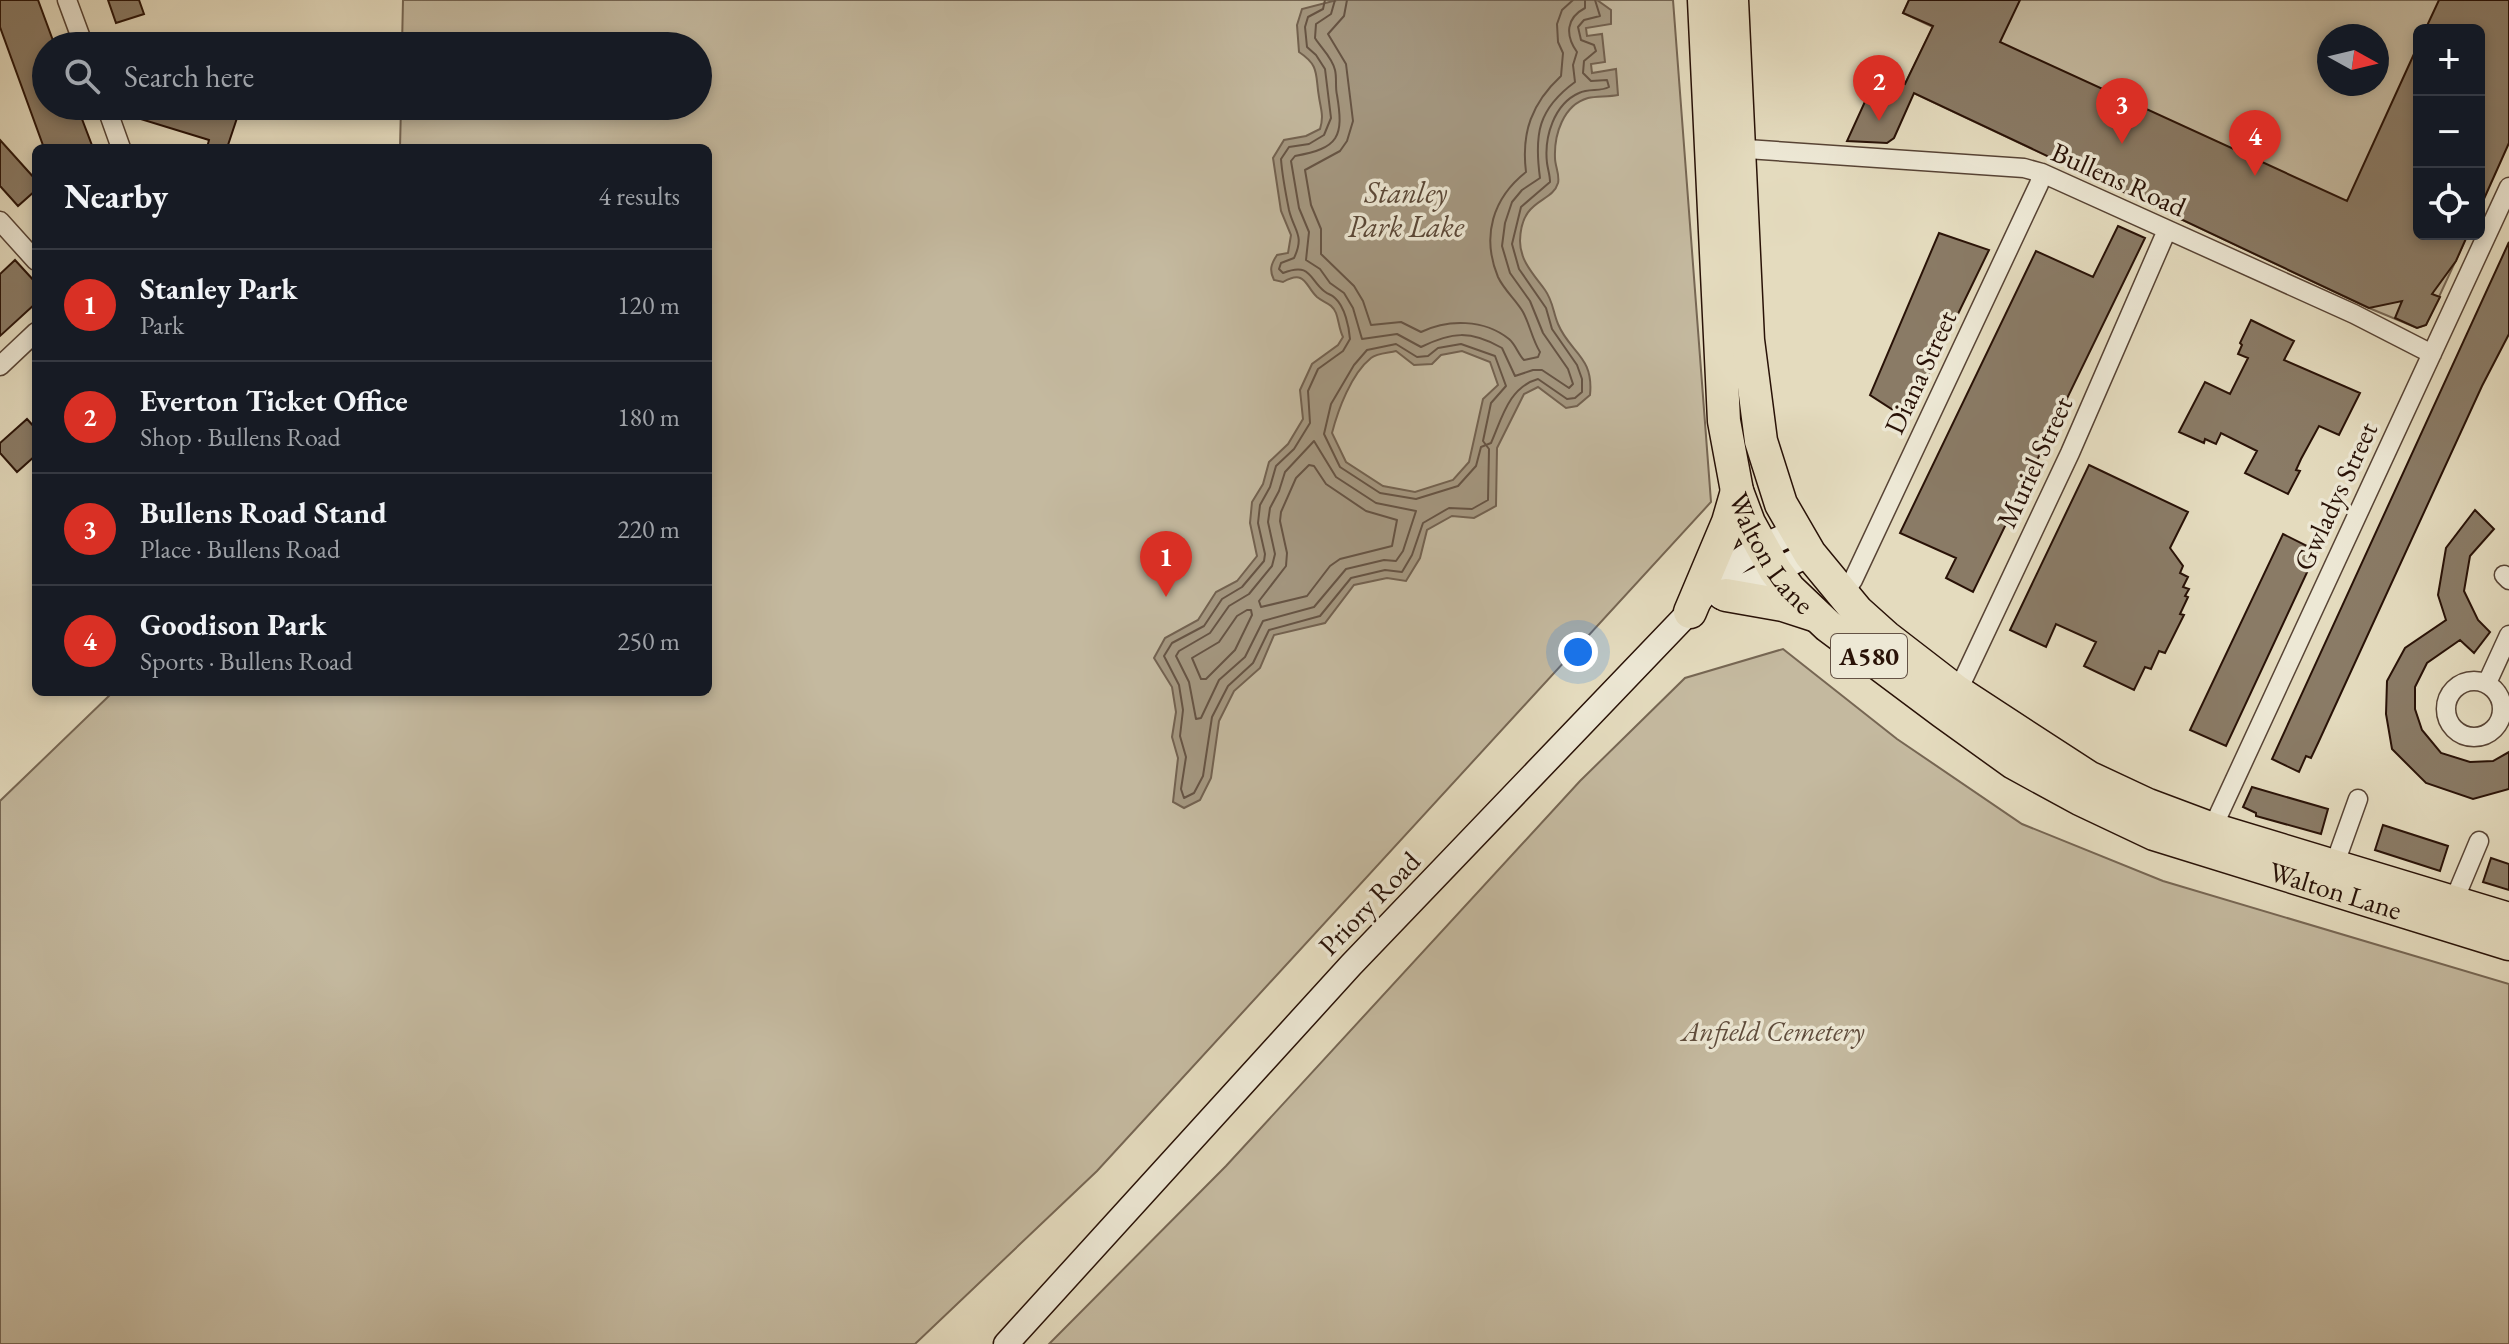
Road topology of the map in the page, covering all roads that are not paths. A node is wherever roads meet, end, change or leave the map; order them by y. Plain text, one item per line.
1 (67, 0) edge
2 (1704, 0) edge
3 (1732, 0) edge
4 (79, 32) edge
5 (111, 120) edge
6 (120, 144) edge
7 (1724, 147) junction
8 (2042, 173) junction
9 (2509, 187) edge
10 (0, 221) edge
11 (2167, 230) junction
12 (32, 257) edge
13 (32, 336) edge
14 (2432, 354) junction
15 (0, 366) edge
16 (1737, 491) junction
17 (1804, 542) junction
18 (1768, 558) junction
19 (1844, 593) junction
20 (1704, 604) junction
21 (1817, 616) junction
22 (2509, 635) edge
23 (2487, 683) dead end
24 (1949, 702) junction
25 (2358, 799) dead end
26 (2212, 829) junction
27 (2479, 841) dead end
28 (2334, 866) junction
29 (2453, 903) junction
30 (2509, 919) edge
31 (2509, 944) edge
32 (1006, 1344) edge

1 - 4 street
2 - 7 highway, Walton Lane / A580
3 - 7 highway, Walton Lane / A580
5 - 6 street
7 - 8 street, Bullens Road
7 - 16 highway, Walton Lane / A580
7 - 17 highway, Walton Lane / A580
8 - 11 street, Bullens Road
8 - 19 street, Diana Street
9 - 14 street, Gwladys Street
10 - 12 street
11 - 14 street, Bullens Road
11 - 24 street, Muriel Street
13 - 15 street
14 - 26 street, Gwladys Street
16 - 18 highway, Walton Lane / A580
16 - 20 highway
17 - 18 street, Priory Road
17 - 19 highway, Walton Lane / A580
18 - 20 street, Priory Road
18 - 21 highway, Walton Lane / A580
19 - 24 highway, Walton Lane / A580
20 - 21 highway
20 - 32 street, Priory Road
21 - 24 highway, Walton Lane / A580
22 - 23 street
24 - 26 highway, Walton Lane / A580
24 - 31 highway, Walton Lane / A580
25 - 28 street
26 - 28 highway, Walton Lane / A580
27 - 29 street
28 - 29 highway, Walton Lane / A580
29 - 30 highway, Walton Lane / A580

